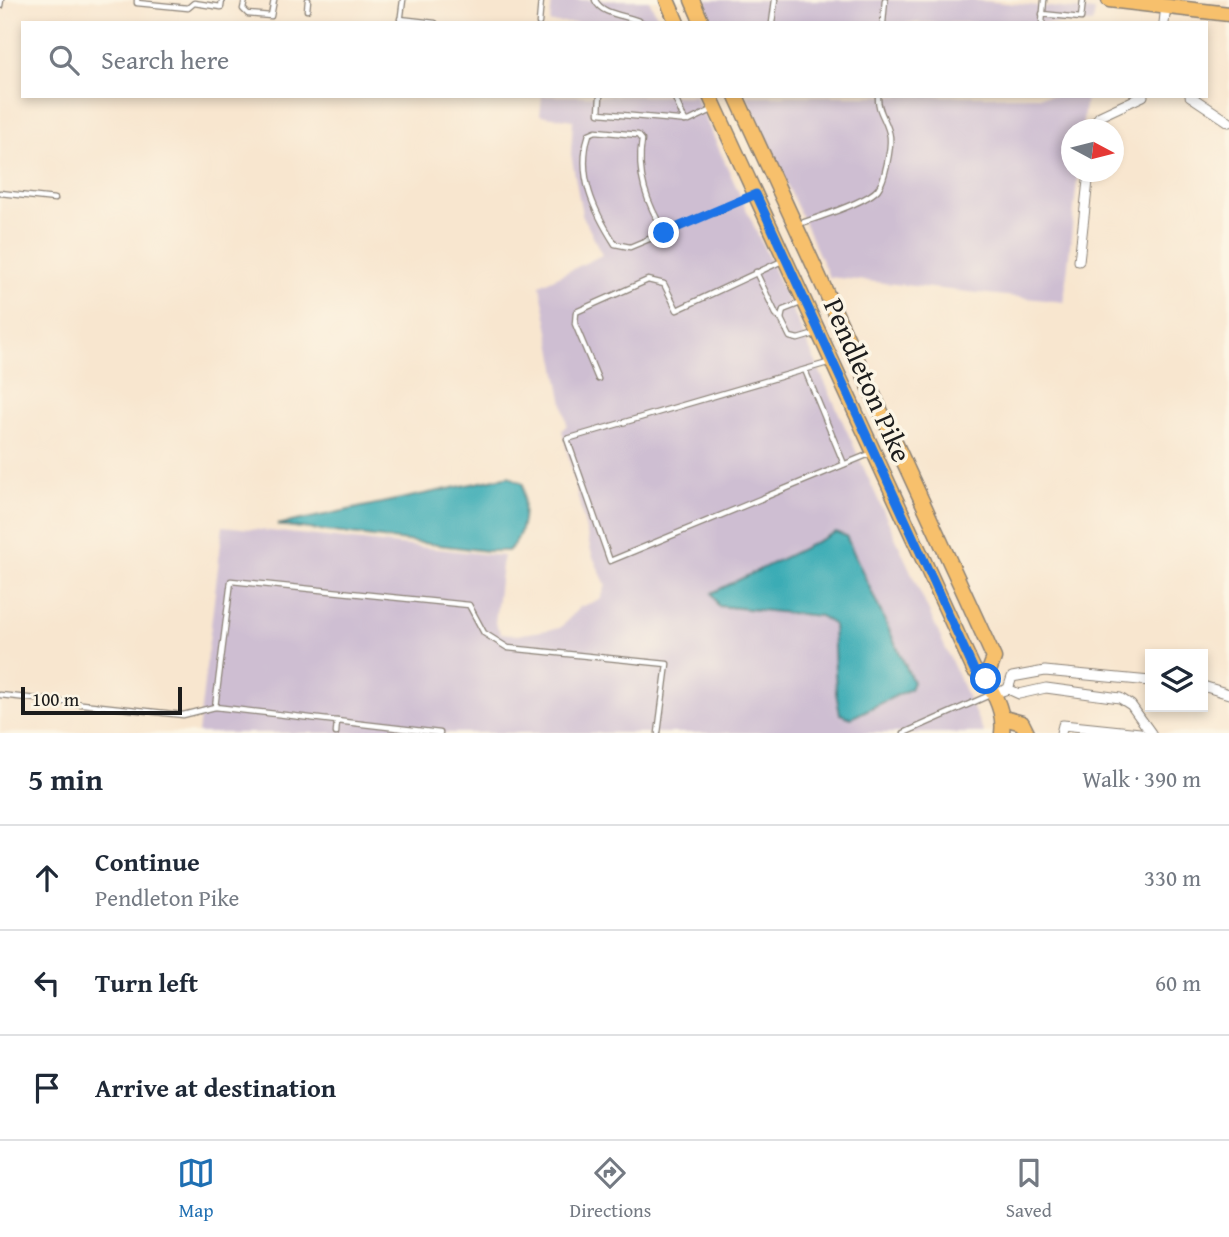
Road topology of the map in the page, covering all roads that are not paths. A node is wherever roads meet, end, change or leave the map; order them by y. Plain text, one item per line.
1 (1, 0) edge
2 (137, 0) edge
3 (222, 0) edge
4 (244, 0) edge
5 (274, 0) edge
6 (308, 0) edge
7 (403, 0) edge
8 (541, 0) edge
9 (594, 0) edge
10 (667, 0) edge
11 (692, 0) edge
12 (704, 0) edge
13 (775, 0) edge
14 (885, 0) edge
15 (1044, 0) edge
16 (1083, 0) edge
17 (1109, 0) edge
18 (1164, 4) edge
19 (0, 6) edge
20 (307, 10) dead end
21 (1229, 13) edge
22 (1042, 14) junction
23 (1187, 16) edge
24 (700, 19) edge
25 (400, 21) edge
26 (538, 21) edge
27 (639, 21) edge
28 (676, 21) edge
29 (772, 21) edge
30 (883, 21) edge
31 (1042, 21) edge
32 (600, 98) edge
33 (675, 98) edge
34 (737, 98) edge
35 (877, 98) edge
36 (1139, 98) edge
37 (1193, 98) edge
38 (713, 102) edge
39 (1097, 119) edge
40 (685, 121) junction
41 (1229, 122) edge
42 (1088, 182) edge
43 (0, 193) edge
44 (756, 194) junction
45 (55, 199) dead end
46 (796, 226) junction
47 (664, 233) junction
48 (786, 260) junction
49 (1079, 261) dead end
50 (756, 272) junction
51 (805, 302) junction
52 (781, 318) junction
53 (819, 332) junction
54 (832, 362) junction
55 (806, 370) junction
56 (598, 379) dead end
57 (874, 452) junction
58 (844, 464) junction
59 (986, 679) junction
60 (1145, 681) edge
61 (1208, 687) edge
62 (1008, 689) junction
63 (993, 694) junction
64 (1229, 694) edge
65 (0, 695) edge
66 (215, 707) junction
67 (337, 721) junction
68 (1003, 726) edge
69 (1061, 732) edge
70 (336, 733) edge
71 (440, 733) edge
72 (658, 733) edge
73 (904, 733) edge
74 (1027, 733) edge
75 (1140, 733) edge
76 (1151, 733) edge

1 - 19 lane
2 - 3 lane
4 - 5 lane
6 - 20 lane
7 - 25 lane
8 - 26 lane
9 - 27 lane
10 - 28 main road
11 - 24 main road
12 - 24 main road
13 - 29 lane
14 - 30 lane
15 - 22 lane
16 - 22 lane
17 - 18 main road
18 - 23 main road
21 - 23 main road
22 - 31 lane
32 - 40 lane
33 - 40 lane
34 - 46 main road, Pendleton Pike
35 - 46 lane
36 - 39 street
37 - 41 street
38 - 40 lane
38 - 44 main road, Pendleton Pike
42 - 49 street
43 - 45 lane
44 - 47 lane
44 - 48 main road, Pendleton Pike
46 - 59 main road, Pendleton Pike
47 - 47 lane
48 - 50 lane
48 - 51 main road, Pendleton Pike
50 - 52 lane
50 - 56 lane
51 - 52 lane
51 - 53 main road, Pendleton Pike
52 - 53 lane
53 - 54 main road, Pendleton Pike
54 - 55 lane
54 - 57 main road, Pendleton Pike
55 - 58 lane
55 - 58 lane
57 - 58 lane
57 - 59 main road, Pendleton Pike
59 - 63 main road, Pendleton Pike
60 - 62 street
61 - 64 street
62 - 63 street
62 - 76 street
63 - 68 main road, Pendleton Pike
63 - 73 lane
65 - 66 lane
66 - 67 lane
66 - 72 lane
67 - 70 lane
67 - 71 lane
68 - 74 main road, Pendleton Pike
69 - 75 street

